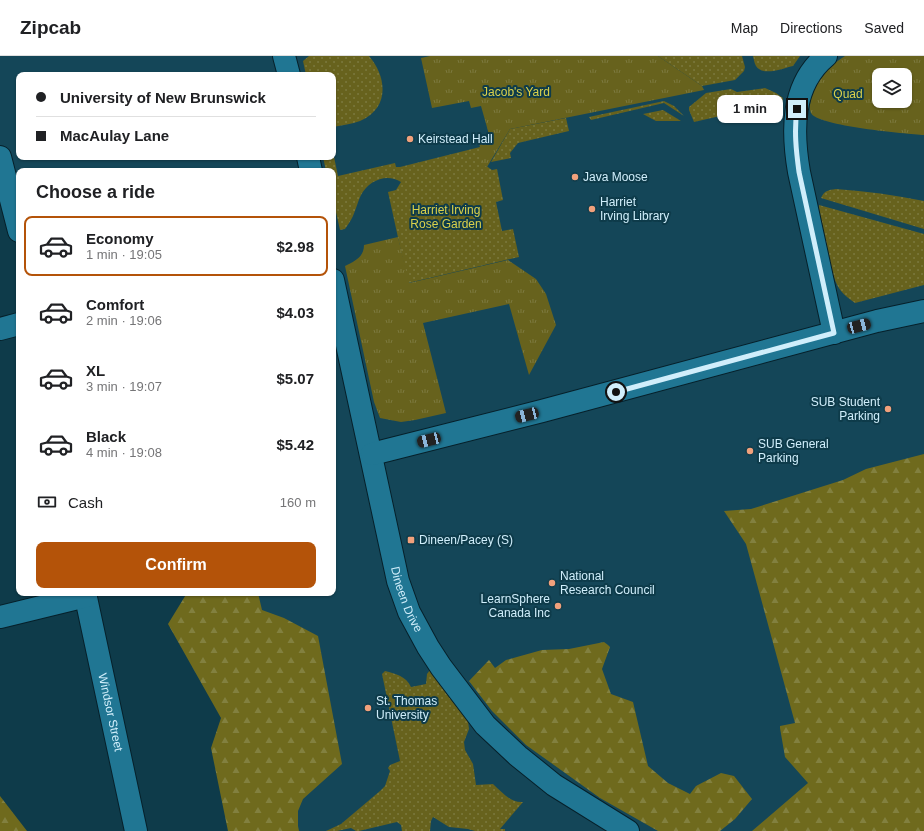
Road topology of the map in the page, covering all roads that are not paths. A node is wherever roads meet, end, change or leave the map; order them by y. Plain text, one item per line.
1 (284, 56) edge
2 (826, 56) edge
3 (288, 72) edge
4 (0, 157) edge
5 (16, 219) edge
6 (336, 293) edge
7 (924, 310) edge
8 (16, 325) edge
9 (0, 328) edge
10 (834, 333) junction
11 (372, 454) junction
12 (82, 596) edge
13 (86, 596) edge
14 (0, 616) edge
15 (136, 831) edge
16 (628, 831) edge

1 - 3 street
2 - 10 street
4 - 5 street
6 - 11 street, Dineen Drive
7 - 10 street
8 - 9 street
10 - 11 street
11 - 16 street, Dineen Drive
12 - 14 street
13 - 15 street, Windsor Street

